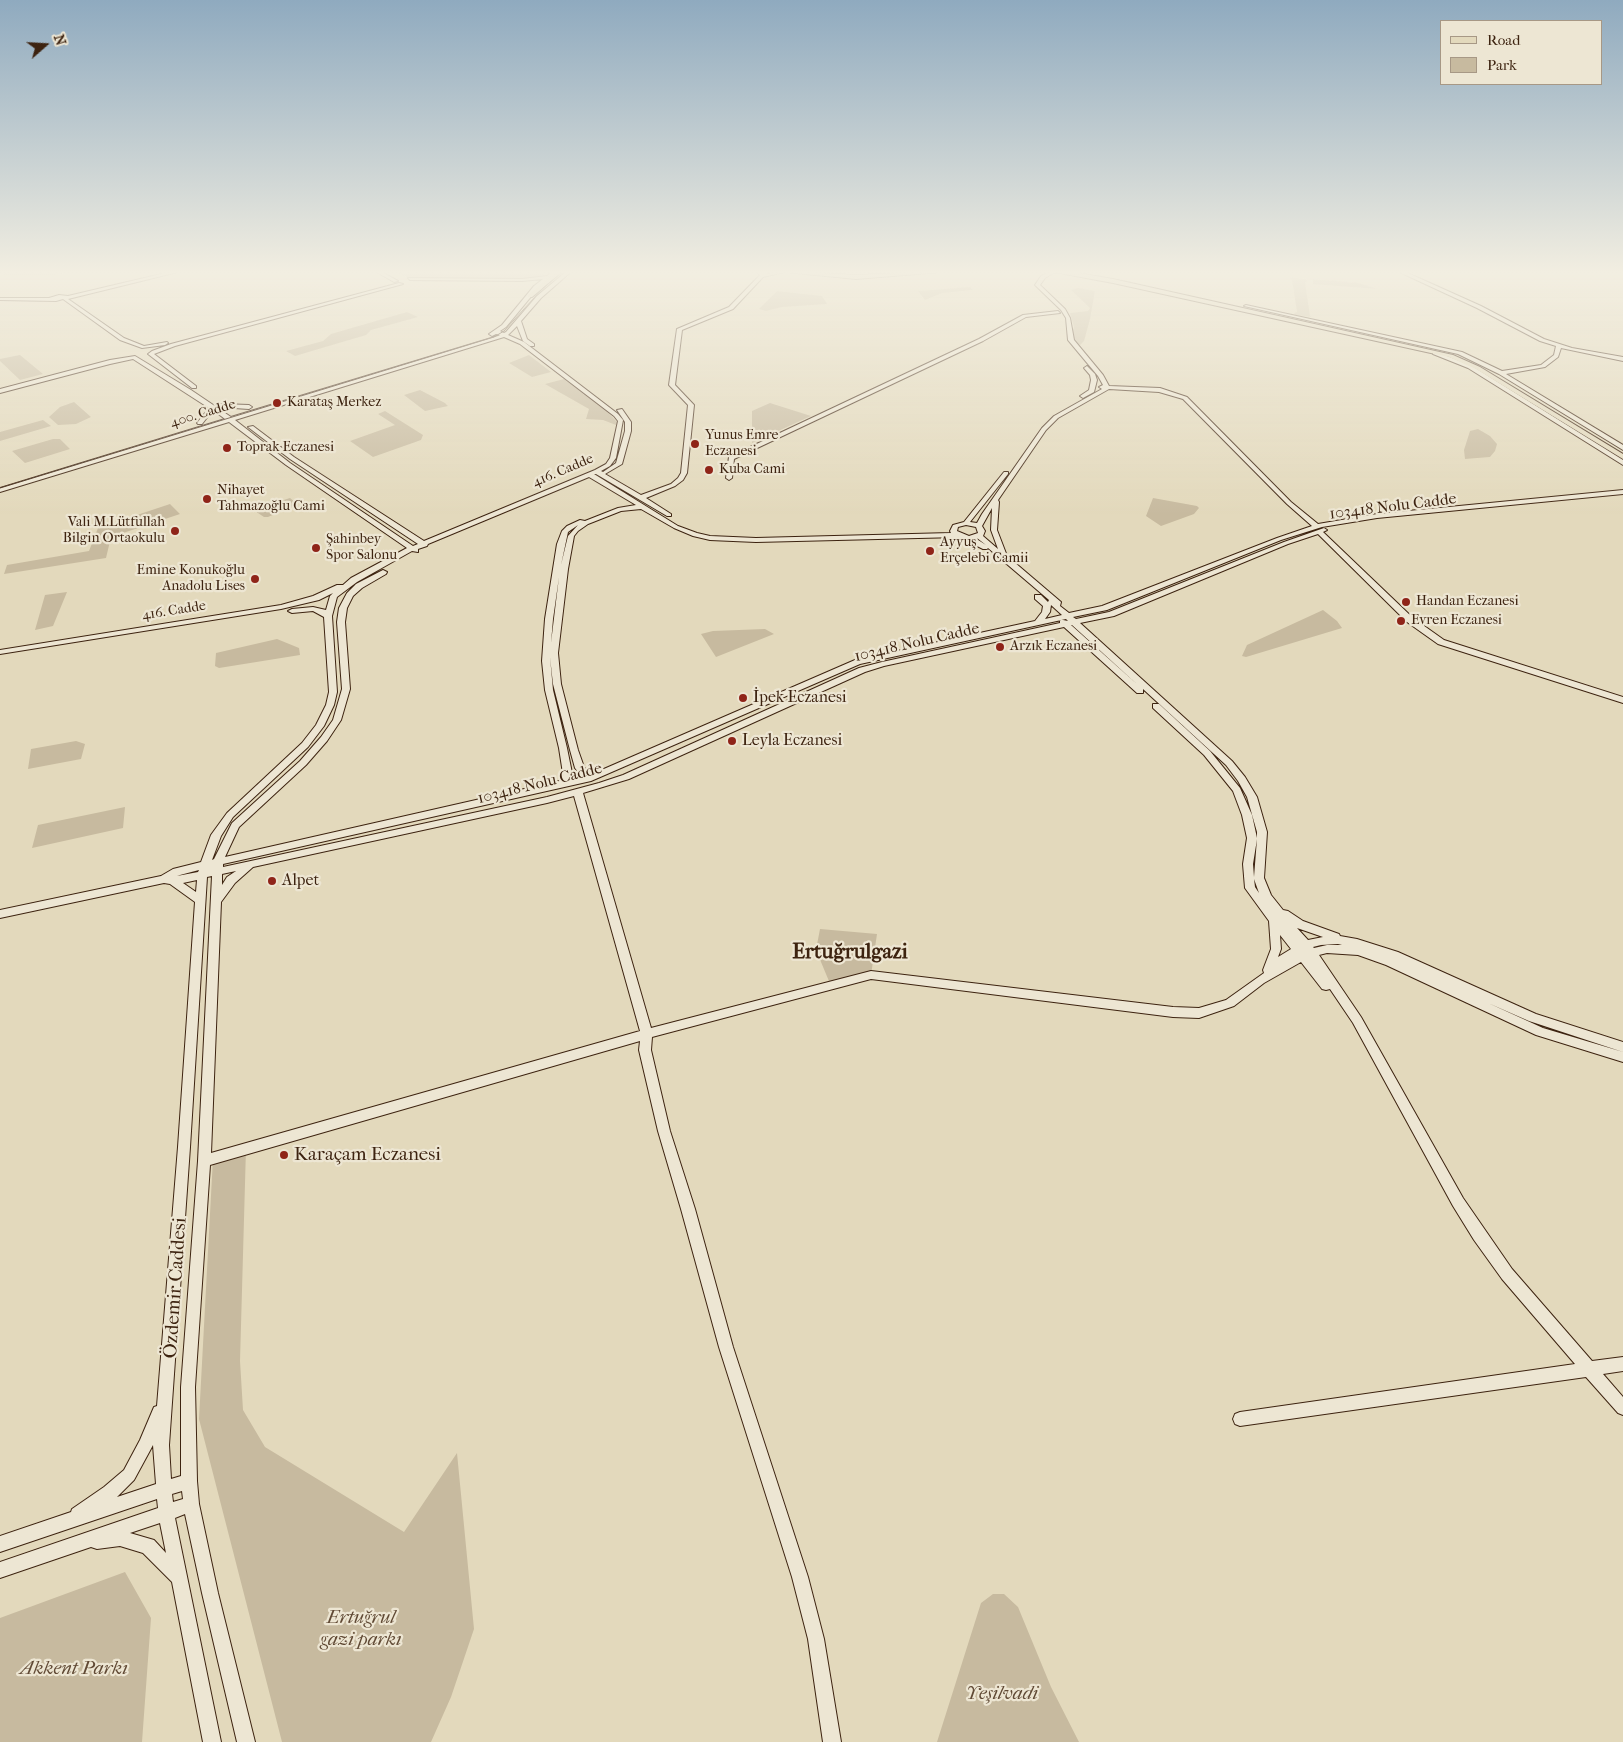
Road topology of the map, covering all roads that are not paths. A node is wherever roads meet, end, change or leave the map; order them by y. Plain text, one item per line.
1 (125, 351) joint
2 (156, 351) edge
3 (443, 351) edge
4 (447, 351) edge
5 (532, 351) edge
6 (539, 351) edge
7 (677, 351) edge
8 (957, 351) edge
9 (1074, 351) edge
10 (1080, 351) edge
11 (1426, 351) edge
12 (1430, 351) edge
13 (1446, 351) edge
14 (1454, 351) edge
15 (1557, 351) edge
16 (1585, 351) edge
17 (152, 353) junction
18 (133, 358) junction
19 (1623, 359) edge
20 (1501, 373) junction
21 (1093, 374) junction
22 (1101, 376) junction
23 (1105, 387) junction
24 (1133, 388) junction
25 (0, 390) edge
26 (1094, 392) junction
27 (220, 406) junction
28 (249, 407) junction
29 (212, 408) junction
30 (264, 408) junction
31 (230, 416) junction
32 (201, 425) junction
33 (243, 425) junction
34 (1623, 448) edge
35 (1623, 452) edge
36 (1623, 457) edge
37 (1623, 463) edge
38 (614, 468) junction
39 (595, 474) junction
40 (729, 478) dead end
41 (616, 482) junction
42 (0, 484) edge
43 (605, 485) junction
44 (572, 486) junction
45 (0, 490) edge
46 (1623, 492) edge
47 (641, 498) junction
48 (1623, 498) edge
49 (620, 500) junction
50 (996, 500) junction
51 (627, 507) junction
52 (640, 507) junction
53 (1300, 516) junction
54 (1336, 522) junction
55 (966, 523) junction
56 (979, 526) junction
57 (1318, 529) junction
58 (403, 532) junction
59 (956, 532) junction
60 (1300, 532) junction
61 (393, 536) junction
62 (931, 536) junction
63 (979, 536) junction
64 (969, 538) junction
65 (425, 545) junction
66 (415, 550) junction
67 (989, 552) junction
68 (1012, 566) junction
69 (348, 584) junction
70 (1050, 604) junction
71 (1087, 612) junction
72 (328, 616) junction
73 (1099, 617) junction
74 (1066, 620) junction
75 (1038, 626) junction
76 (1086, 638) junction
77 (0, 652) edge
78 (0, 658) edge
79 (1623, 694) edge
80 (1623, 700) edge
81 (588, 779) junction
82 (573, 788) junction
83 (230, 833) junction
84 (252, 858) junction
85 (210, 865) junction
86 (185, 870) junction
87 (168, 880) junction
88 (199, 899) junction
89 (1274, 908) junction
90 (214, 911) junction
91 (0, 914) edge
92 (1274, 921) junction
93 (1358, 947) junction
94 (1304, 951) junction
95 (1321, 967) junction
96 (1269, 968) junction
97 (1260, 980) junction
98 (1357, 1020) junction
99 (648, 1034) junction
100 (1623, 1047) edge
101 (1623, 1057) edge
102 (204, 1160) junction
103 (1623, 1364) edge
104 (1590, 1369) junction
105 (163, 1401) junction
106 (1623, 1408) edge
107 (1240, 1419) dead end
108 (189, 1482) junction
109 (164, 1491) junction
110 (191, 1504) junction
111 (166, 1514) junction
112 (69, 1521) junction
113 (0, 1544) edge
114 (69, 1545) junction
115 (0, 1570) edge
116 (178, 1577) junction
117 (212, 1742) edge
118 (246, 1742) edge
119 (832, 1742) edge

1 - 18 main road
1 - 25 main road
2 - 17 main road
3 - 28 main road, 400. Cadde
4 - 30 main road, 400. Cadde
5 - 39 main road, 416. Cadde
6 - 38 main road
7 - 47 main road
8 - 40 main road
9 - 21 main road
10 - 22 main road
11 - 37 main road
12 - 36 main road
13 - 35 main road
14 - 20 main road
15 - 20 main road
16 - 19 main road
17 - 18 main road
17 - 27 main road
18 - 25 main road
18 - 29 main road
20 - 34 main road
21 - 23 main road
21 - 26 main road
22 - 23 main road
22 - 24 main road
23 - 24 main road
23 - 26 main road
24 - 26 main road
24 - 53 main road
26 - 50 main road
26 - 55 main road
27 - 28 main road
27 - 31 main road
28 - 31 main road, 400. Cadde
29 - 31 main road
29 - 32 main road
30 - 31 main road, 400. Cadde
30 - 33 main road
31 - 32 main road, 400. Cadde
31 - 33 main road
32 - 33 main road
32 - 42 main road, 400. Cadde
32 - 45 main road, 400. Cadde
33 - 58 main road
33 - 61 main road
38 - 39 main road
38 - 41 main road
39 - 41 main road
39 - 43 main road
39 - 44 main road
39 - 65 main road, 416. Cadde
41 - 47 main road
43 - 44 main road
43 - 49 main road
44 - 65 main road
46 - 54 main road
47 - 59 main road
48 - 57 main road, 103418 Nolu Cadde
49 - 51 main road
49 - 52 main road
49 - 82 main road
50 - 56 main road
50 - 68 main road
51 - 52 main road
51 - 81 main road
52 - 62 main road
53 - 54 main road
53 - 57 main road
53 - 60 main road
54 - 57 main road
55 - 56 main road
55 - 59 main road
56 - 63 main road
57 - 60 main road
57 - 73 main road, 103418 Nolu Cadde
57 - 79 main road
57 - 80 main road
58 - 61 main road
58 - 65 main road
59 - 62 main road
59 - 64 main road
60 - 71 main road
61 - 66 main road
62 - 67 main road
63 - 64 main road
63 - 68 main road
64 - 67 main road
65 - 66 main road, 416. Cadde
66 - 69 main road, 416. Cadde
66 - 83 main road, Özdemir Caddesi
67 - 70 main road
68 - 70 main road
69 - 72 main road, 416. Cadde
69 - 77 main road, 416. Cadde
70 - 71 main road
70 - 74 main road
70 - 75 main road
71 - 74 main road
72 - 78 main road
72 - 85 main road, 416. Cadde
73 - 74 main road, 103418 Nolu Cadde
73 - 76 main road
74 - 75 main road, 103418 Nolu Cadde
74 - 76 main road
75 - 76 main road
75 - 81 main road
75 - 82 main road, 103418 Nolu Cadde
76 - 89 main road
76 - 92 main road
81 - 82 main road
82 - 84 main road, 103418 Nolu Cadde
82 - 99 main road
83 - 84 main road
83 - 85 main road, Özdemir Caddesi
84 - 85 main road, 103418 Nolu Cadde
84 - 90 main road
85 - 86 main road
85 - 86 main road
85 - 87 main road
85 - 88 main road, Özdemir Caddesi
85 - 90 main road, Özdemir Caddesi
86 - 87 main road
87 - 88 main road
87 - 91 main road
88 - 105 main road, Özdemir Caddesi
89 - 93 main road
89 - 94 main road
90 - 102 main road, Özdemir Caddesi
92 - 94 main road
92 - 96 main road
93 - 94 main road
93 - 95 main road
93 - 100 main road
93 - 101 main road
94 - 95 main road
94 - 96 main road
94 - 97 main road
94 - 98 main road
95 - 98 main road
96 - 97 main road
97 - 99 main road
98 - 104 main road
99 - 102 main road
99 - 119 main road
102 - 108 main road, Özdemir Caddesi
103 - 104 main road
104 - 106 main road
104 - 107 main road
105 - 109 main road, Özdemir Caddesi
105 - 112 main road
108 - 109 main road
108 - 110 main road, Özdemir Caddesi
109 - 111 main road, Özdemir Caddesi
109 - 112 main road
110 - 111 main road
110 - 118 main road, Özdemir Caddesi
111 - 114 main road
111 - 116 main road, Özdemir Caddesi
112 - 113 main road
114 - 115 main road
114 - 116 main road
116 - 117 main road, Özdemir Caddesi

